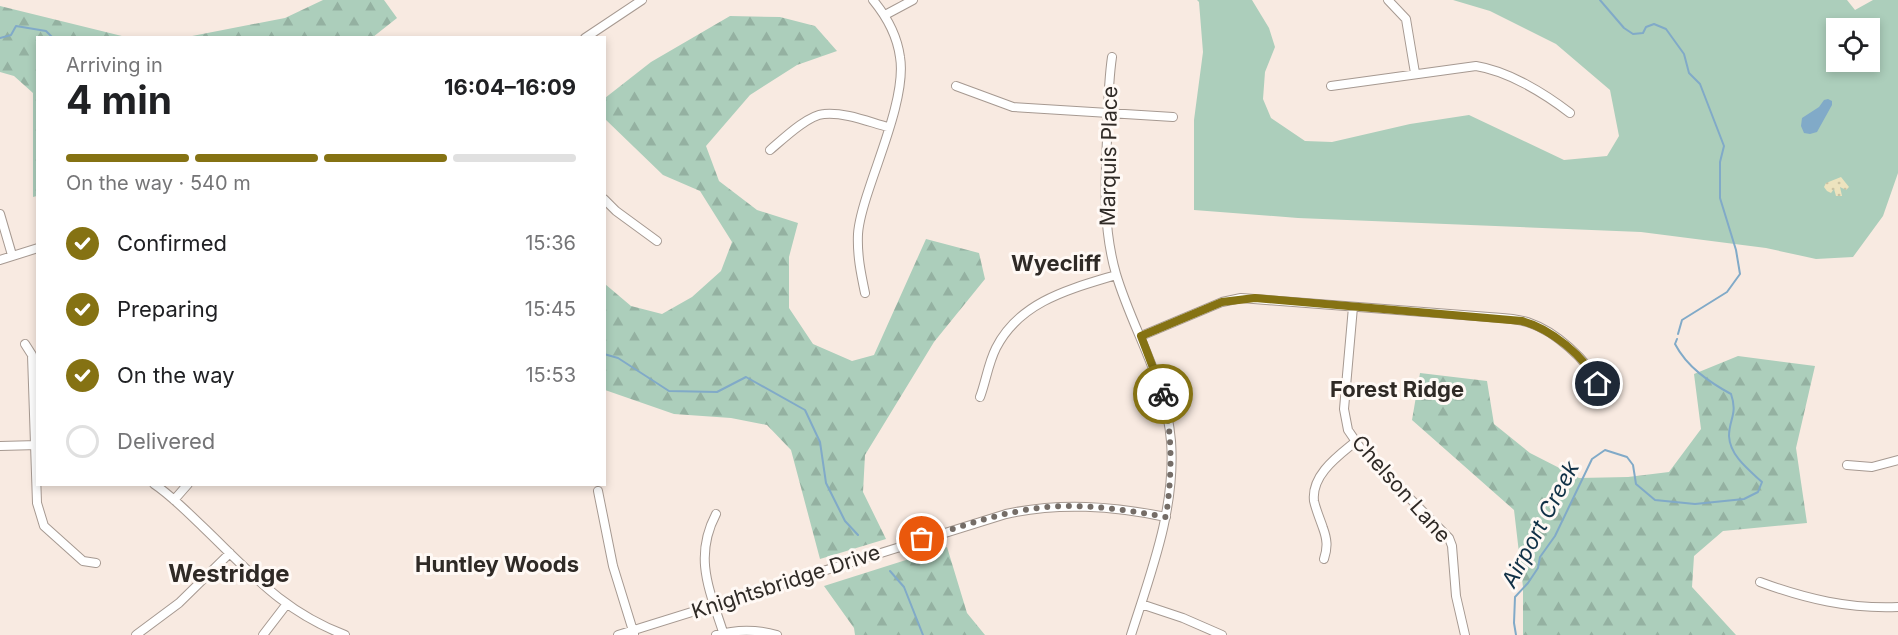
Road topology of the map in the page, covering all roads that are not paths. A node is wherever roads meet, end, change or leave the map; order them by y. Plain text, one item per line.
1 (642, 0) edge
2 (873, 0) edge
3 (913, 0) edge
4 (1388, 0) edge
5 (885, 15) junction
6 (588, 36) edge
7 (1112, 57) dead end
8 (1415, 73) junction
9 (956, 86) dead end
10 (1331, 86) dead end
11 (1570, 113) dead end
12 (1108, 114) junction
13 (1173, 117) dead end
14 (888, 127) junction
15 (770, 150) dead end
16 (606, 201) edge
17 (0, 214) edge
18 (657, 241) dead end
19 (36, 249) edge
20 (12, 255) junction
21 (0, 260) edge
22 (1116, 275) junction
23 (866, 293) dead end
24 (1353, 307) junction
25 (1141, 336) junction
26 (25, 344) dead end
27 (1598, 384) dead end
28 (980, 398) dead end
29 (1355, 442) junction
30 (36, 445) edge
31 (0, 446) edge
32 (1898, 460) edge
33 (1847, 465) dead end
34 (37, 486) edge
35 (156, 486) edge
36 (186, 486) edge
37 (598, 491) dead end
38 (174, 500) junction
39 (716, 514) dead end
40 (1166, 517) junction
41 (230, 553) junction
42 (1324, 559) dead end
43 (96, 563) dead end
44 (1760, 582) dead end
45 (1141, 604) junction
46 (286, 605) junction
47 (714, 605) junction
48 (1898, 607) edge
49 (634, 633) edge
50 (721, 634) edge
51 (136, 635) edge
52 (263, 635) edge
53 (345, 635) edge
54 (618, 635) edge
55 (777, 635) edge
56 (1131, 635) edge
57 (1222, 635) edge
58 (1465, 635) edge

1 - 6 street
2 - 5 street
3 - 5 street
4 - 8 street
5 - 14 street
7 - 12 street, Marquis Place
8 - 10 street
8 - 11 street
9 - 12 street
12 - 13 street
12 - 22 street, Marquis Place
14 - 15 street
14 - 23 street
16 - 18 street
17 - 20 street
19 - 20 street
20 - 21 street
22 - 25 street, Marquis Place
22 - 28 street
24 - 25 street
24 - 27 street
24 - 29 street, Chelson Lane
25 - 40 street, Marquis Place
26 - 30 street
29 - 42 street
29 - 58 street, Chelson Lane
30 - 31 street
32 - 33 street
34 - 43 street
35 - 38 street
36 - 38 street
37 - 49 street
38 - 41 street
39 - 47 street
40 - 45 street, Marquis Place
40 - 47 street, Knightsbridge Drive
41 - 46 street
41 - 51 street
44 - 48 street
45 - 56 street, Marquis Place
45 - 57 street
46 - 52 street
46 - 53 street
47 - 49 street, Knightsbridge Drive
47 - 50 street
49 - 54 street, Knightsbridge Drive
50 - 55 street

